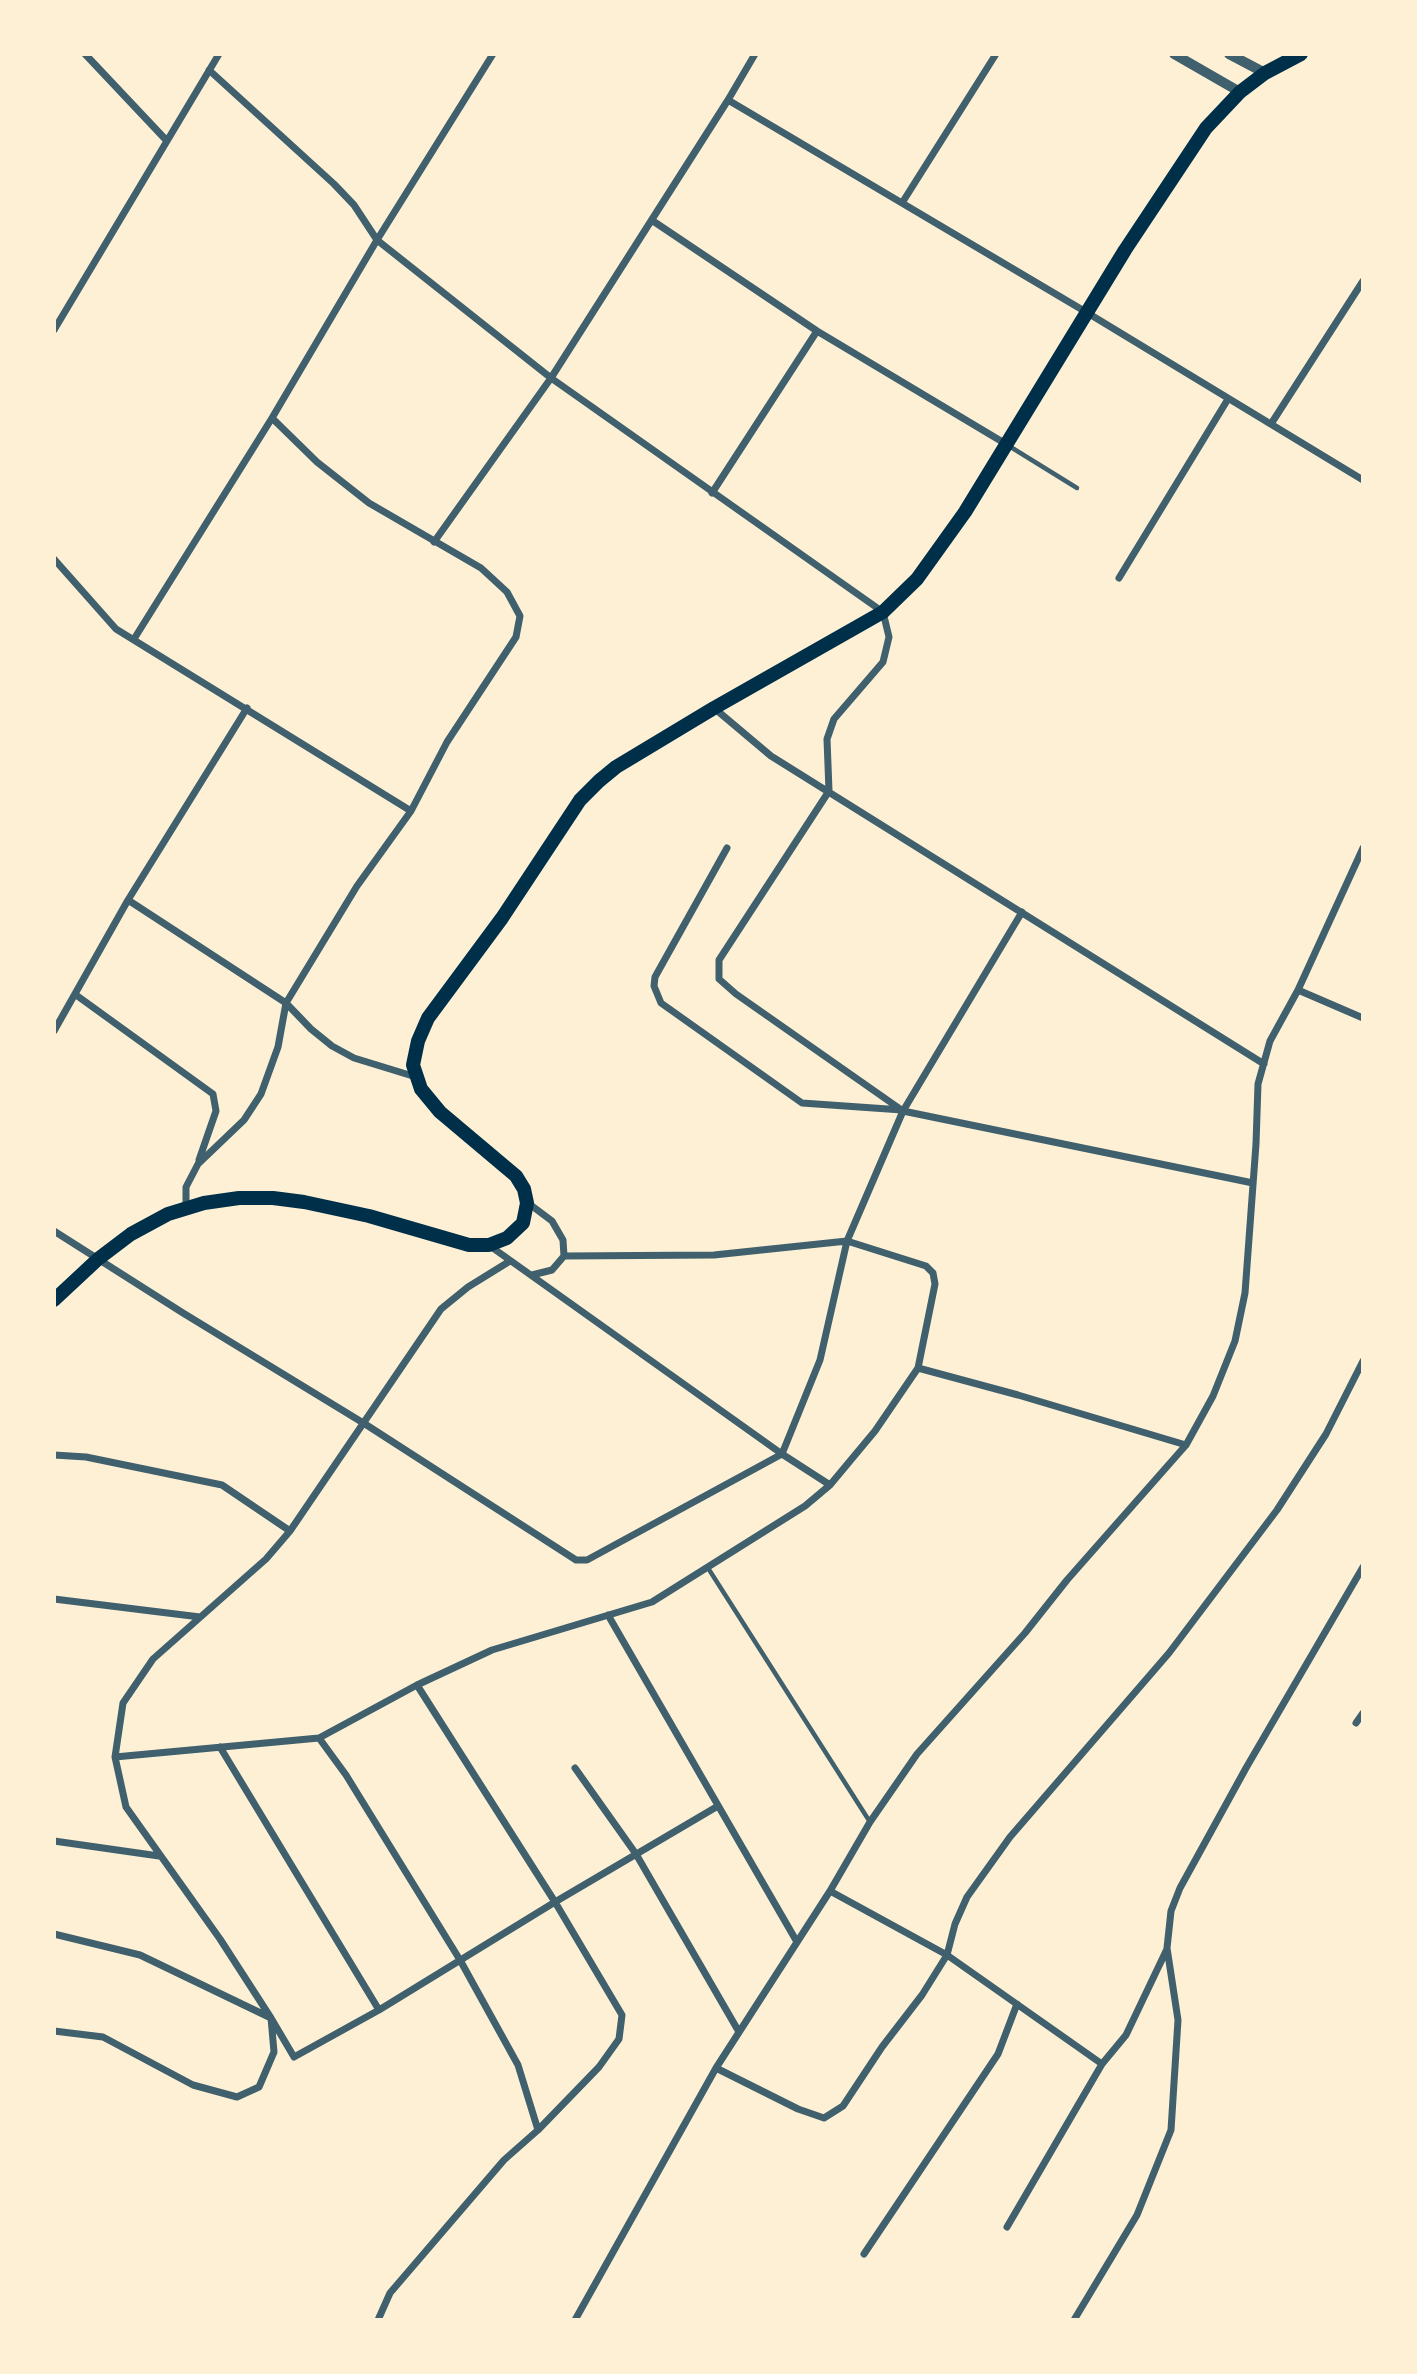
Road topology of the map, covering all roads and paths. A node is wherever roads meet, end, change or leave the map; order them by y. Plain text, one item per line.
1 (85, 54) edge
2 (219, 54) edge
3 (493, 54) edge
4 (755, 54) edge
5 (996, 54) edge
6 (1174, 54) edge
7 (1229, 54) edge
8 (1301, 54) edge
9 (1242, 57) edge
10 (209, 71) junction
11 (1265, 73) junction
12 (1240, 92) junction
13 (728, 100) junction
14 (167, 141) junction
15 (902, 203) junction
16 (653, 221) junction
17 (377, 240) junction
18 (1363, 281) edge
19 (1086, 312) junction
20 (54, 330) edge
21 (817, 331) junction
22 (551, 378) junction
23 (1228, 399) junction
24 (272, 418) junction
25 (1271, 424) junction
26 (1007, 444) junction
27 (1363, 481) edge
28 (1077, 488) dead end
29 (712, 493) junction
30 (434, 542) junction
31 (54, 559) edge
32 (1119, 578) dead end
33 (883, 612) junction
34 (134, 639) junction
35 (247, 708) junction
36 (714, 708) junction
37 (829, 791) junction
38 (411, 811) junction
39 (727, 848) dead end
40 (1363, 848) edge
41 (128, 900) junction
42 (1022, 912) junction
43 (1298, 990) junction
44 (76, 995) junction
45 (286, 1003) junction
46 (1363, 1018) edge
47 (54, 1031) edge
48 (1264, 1064) junction
49 (417, 1078) junction
50 (903, 1111) junction
51 (198, 1164) junction
52 (1253, 1183) junction
53 (527, 1203) junction
54 (186, 1208) junction
55 (54, 1231) edge
56 (847, 1241) junction
57 (489, 1245) junction
58 (564, 1256) junction
59 (98, 1259) junction
60 (510, 1261) junction
61 (532, 1275) junction
62 (54, 1300) edge
63 (1363, 1361) edge
64 (918, 1368) junction
65 (365, 1424) junction
66 (1186, 1445) junction
67 (782, 1454) junction
68 (54, 1455) edge
69 (830, 1485) junction
70 (290, 1531) junction
71 (708, 1567) junction
72 (1363, 1567) edge
73 (54, 1599) edge
74 (608, 1615) junction
75 (200, 1617) junction
76 (417, 1685) junction
77 (1363, 1713) edge
78 (1356, 1723) dead end
79 (319, 1738) junction
80 (220, 1747) junction
81 (115, 1757) junction
82 (575, 1768) dead end
83 (718, 1806) junction
84 (870, 1822) junction
85 (54, 1841) edge
86 (636, 1854) junction
87 (159, 1856) junction
88 (830, 1891) junction
89 (555, 1902) junction
90 (54, 1934) edge
91 (797, 1942) junction
92 (1167, 1948) junction
93 (947, 1955) junction
94 (460, 1961) junction
95 (1017, 2004) junction
96 (380, 2010) junction
97 (271, 2018) junction
98 (54, 2031) edge
99 (739, 2032) junction
100 (1102, 2064) junction
101 (716, 2068) junction
102 (538, 2130) junction
103 (1007, 2227) dead end
104 (864, 2254) dead end
105 (377, 2320) edge
106 (575, 2320) edge
107 (1074, 2320) edge

1 - 14 street
2 - 10 street
3 - 17 street
4 - 13 street
5 - 15 street
6 - 12 street
7 - 9 street
8 - 11 main road
9 - 11 street
10 - 14 street
10 - 17 street
11 - 12 main road
12 - 19 main road
13 - 15 street
13 - 16 street
14 - 20 street
15 - 19 street
16 - 21 street
16 - 22 street
17 - 22 street
17 - 24 street
18 - 25 street
19 - 23 street
19 - 26 main road
21 - 26 street
21 - 29 street
22 - 29 street
22 - 30 street
23 - 25 street
23 - 32 street
24 - 30 street
24 - 34 street
25 - 27 street
26 - 28 lane
26 - 33 main road
29 - 33 street
30 - 38 street
31 - 34 street
33 - 36 main road
33 - 37 street
34 - 35 street
35 - 38 street
35 - 41 street
36 - 37 street
36 - 49 main road
37 - 42 street
37 - 50 street
38 - 45 street
39 - 50 street
40 - 43 street
41 - 44 street
41 - 45 street
42 - 48 street
42 - 50 street
43 - 46 street
43 - 48 street
44 - 47 street
44 - 51 street
45 - 49 street
45 - 51 street
48 - 52 street
49 - 53 main road
50 - 52 street
50 - 56 street
51 - 54 street
52 - 66 street
53 - 57 main road
53 - 58 street
54 - 57 main road
54 - 59 main road
55 - 59 street
56 - 58 street
56 - 64 street
56 - 67 street
57 - 60 street
58 - 61 street
59 - 62 main road
59 - 65 street
60 - 61 street
60 - 65 street
61 - 67 street
63 - 93 street
64 - 66 street
64 - 69 street
65 - 67 street
65 - 70 street
66 - 84 street
67 - 69 street
68 - 70 street
69 - 71 street
70 - 75 street
71 - 74 street
71 - 84 lane
72 - 92 street
73 - 75 street
74 - 76 street
74 - 83 street
75 - 81 street
76 - 79 street
76 - 89 street
77 - 78 street
79 - 80 street
79 - 94 street
80 - 81 street
80 - 96 street
81 - 87 street
82 - 86 street
83 - 86 street
83 - 91 street
84 - 88 street
85 - 87 street
86 - 89 street
86 - 99 street
87 - 97 street
88 - 91 street
88 - 93 street
89 - 94 street
89 - 102 street
90 - 97 street
91 - 99 street
92 - 100 street
92 - 107 street
93 - 95 street
93 - 101 street
94 - 96 street
94 - 102 street
95 - 100 street
95 - 104 street
96 - 97 street
97 - 98 street
99 - 101 street
100 - 103 street
101 - 106 street
102 - 105 street

